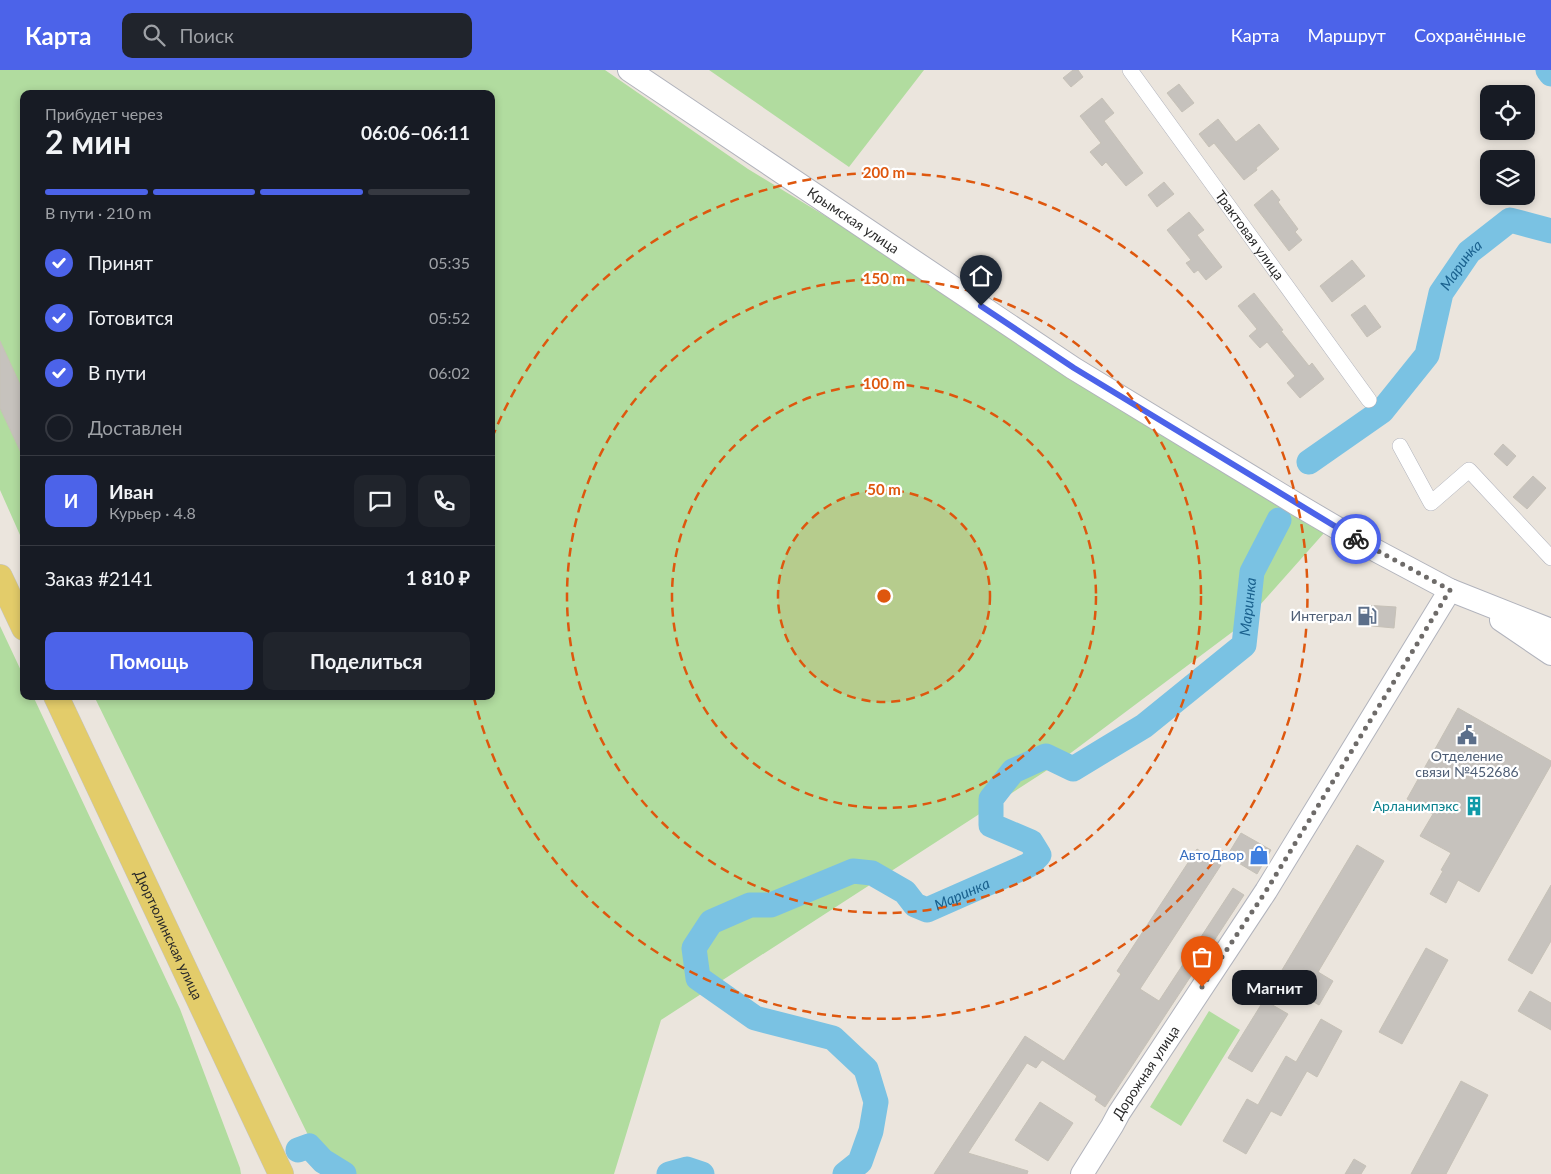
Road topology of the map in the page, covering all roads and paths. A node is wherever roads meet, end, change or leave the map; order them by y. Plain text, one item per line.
1 (629, 70) edge
2 (1130, 70) edge
3 (1369, 400) dead end
4 (1400, 446) dead end
5 (1551, 558) edge
6 (0, 578) edge
7 (1458, 594) junction
8 (20, 620) edge
9 (1551, 630) edge
10 (1551, 654) edge
11 (58, 700) edge
12 (281, 1174) edge
13 (1082, 1174) edge

1 - 7 main road, Крымская улица
2 - 3 street, Трактовая улица
4 - 5 street
6 - 8 main road
7 - 9 main road
7 - 10 main road
7 - 13 main road, Дорожная улица
11 - 12 main road, Дюртюлинская улица

